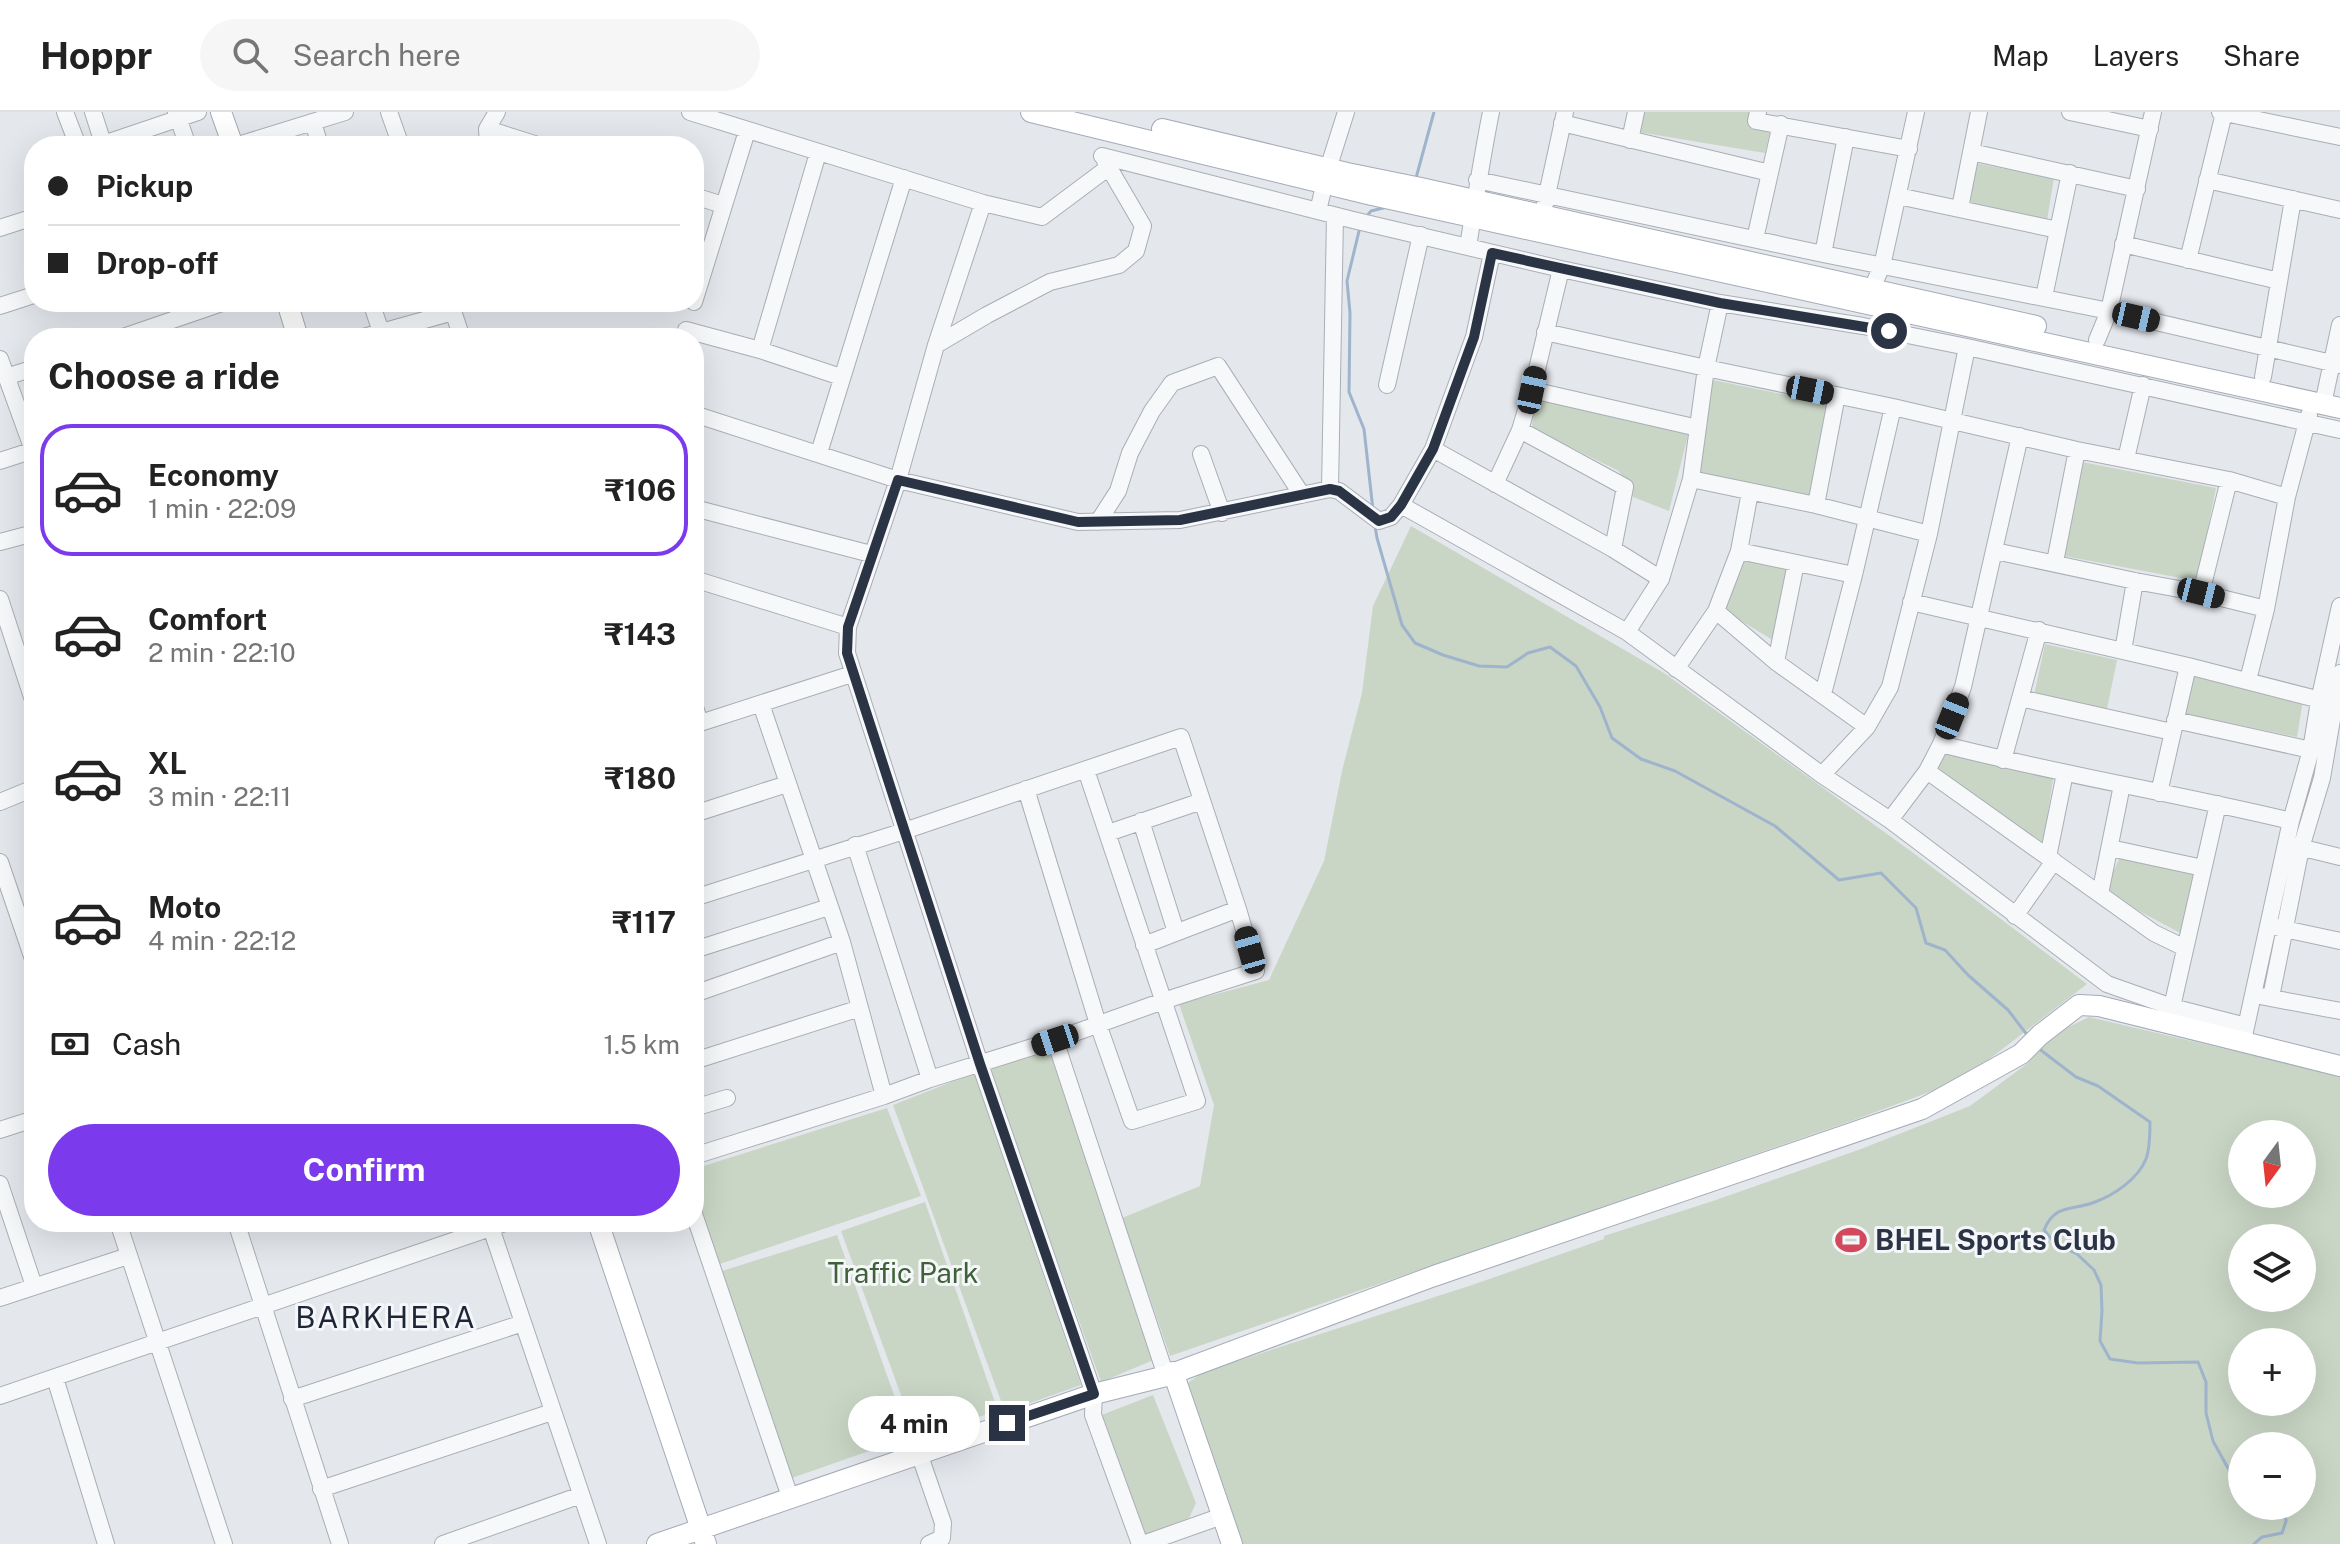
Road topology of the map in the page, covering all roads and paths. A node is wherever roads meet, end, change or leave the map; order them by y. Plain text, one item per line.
1 (65, 112) edge
2 (93, 112) edge
3 (198, 112) edge
4 (221, 112) edge
5 (345, 112) edge
6 (389, 112) edge
7 (497, 112) edge
8 (690, 112) edge
9 (1031, 112) edge
10 (1092, 112) edge
11 (1346, 112) edge
12 (1491, 112) edge
13 (1636, 112) edge
14 (1758, 112) edge
15 (1916, 112) edge
16 (1979, 112) edge
17 (2070, 112) edge
18 (2153, 112) edge
19 (2222, 112) edge
20 (2314, 112) edge
21 (177, 115) edge
22 (1563, 118) edge
23 (313, 122) junction
24 (1781, 124) junction
25 (487, 129) junction
26 (2150, 129) junction
27 (2310, 130) junction
28 (747, 131) junction
29 (74, 136) edge
30 (101, 136) edge
31 (124, 136) edge
32 (184, 136) edge
33 (230, 136) edge
34 (267, 136) edge
35 (317, 136) edge
36 (397, 136) edge
37 (487, 136) edge
38 (509, 136) edge
39 (1846, 137) junction
40 (2340, 137) edge
41 (1630, 140) junction
42 (1909, 149) junction
43 (1971, 152) junction
44 (818, 153) junction
45 (1109, 167) junction
46 (1770, 173) junction
47 (2070, 173) junction
48 (1326, 176) junction
49 (904, 178) junction
50 (1477, 180) junction
51 (2207, 180) junction
52 (2137, 189) junction
53 (1898, 196) junction
54 (704, 199) edge
55 (2293, 199) junction
56 (983, 203) junction
57 (723, 205) junction
58 (1544, 205) junction
59 (1960, 208) junction
60 (1475, 209) junction
61 (2340, 210) edge
62 (1318, 211) junction
63 (1335, 216) junction
64 (24, 220) edge
65 (0, 228) edge
66 (2058, 230) junction
67 (1421, 235) junction
68 (1755, 239) junction
69 (2123, 244) junction
70 (1468, 247) junction
71 (1502, 254) junction
72 (1823, 254) junction
73 (2188, 260) junction
74 (1882, 266) junction
75 (704, 269) edge
76 (1561, 269) junction
77 (2279, 281) junction
78 (1868, 296) junction
79 (2044, 297) junction
80 (24, 298) edge
81 (1720, 303) junction
82 (0, 306) edge
83 (2109, 311) junction
84 (184, 312) edge
85 (438, 312) edge
86 (2340, 325) edge
87 (1863, 326) junction
88 (145, 328) edge
89 (392, 328) edge
90 (1545, 332) junction
91 (704, 338) edge
92 (936, 345) junction
93 (1967, 347) junction
94 (2097, 347) junction
95 (2269, 348) junction
96 (760, 350) junction
97 (0, 359) edge
98 (2336, 364) edge
99 (1706, 368) junction
100 (24, 371) edge
101 (2101, 376) junction
102 (6, 377) junction
103 (841, 377) junction
104 (2263, 377) junction
105 (1387, 385) dead end
106 (2143, 385) junction
107 (1532, 390) junction
108 (1837, 395) junction
109 (2328, 400) edge
110 (1893, 407) junction
111 (704, 417) edge
112 (1951, 422) junction
113 (24, 424) edge
114 (2307, 424) junction
115 (1698, 428) junction
116 (1520, 430) junction
117 (2340, 430) edge
118 (2020, 436) junction
119 (1433, 449) junction
120 (2077, 450) junction
121 (24, 453) edge
122 (819, 453) junction
123 (1201, 454) dead end
124 (2126, 459) junction
125 (0, 461) edge
126 (1691, 479) junction
127 (898, 480) junction
128 (2229, 480) junction
129 (1495, 484) junction
130 (1334, 490) junction
131 (1750, 492) junction
132 (1302, 495) junction
133 (2287, 497) junction
134 (1401, 505) junction
135 (1816, 505) junction
136 (704, 511) edge
137 (1222, 513) junction
138 (1867, 518) junction
139 (1098, 522) junction
140 (1929, 534) junction
141 (24, 536) edge
142 (0, 542) edge
143 (1613, 549) junction
144 (1739, 551) junction
145 (1995, 551) junction
146 (871, 554) junction
147 (2055, 562) junction
148 (1796, 563) junction
149 (1854, 575) junction
150 (1661, 579) junction
151 (2135, 581) junction
152 (704, 582) edge
153 (2201, 593) junction
154 (0, 599) edge
155 (1911, 602) junction
156 (2340, 606) edge
157 (2266, 609) junction
158 (1716, 611) junction
159 (1980, 619) junction
160 (848, 627) junction
161 (2039, 630) junction
162 (1627, 632) junction
163 (2123, 651) junction
164 (1776, 662) junction
165 (2188, 666) junction
166 (1676, 669) junction
167 (24, 672) edge
168 (2340, 673) edge
169 (852, 674) junction
170 (2248, 680) junction
171 (1823, 694) junction
172 (2020, 698) junction
173 (2331, 703) edge
174 (761, 704) junction
175 (704, 722) edge
176 (2173, 726) junction
177 (1867, 727) junction
178 (1941, 744) junction
179 (2311, 750) junction
180 (2003, 760) junction
181 (1086, 770) junction
182 (1927, 771) junction
183 (2065, 773) junction
184 (2304, 774) junction
185 (1822, 775) junction
186 (2322, 778) junction
187 (2340, 782) edge
188 (787, 784) junction
189 (2122, 785) junction
190 (1026, 789) junction
191 (24, 792) edge
192 (2159, 793) junction
193 (1202, 801) junction
194 (0, 802) edge
195 (2218, 804) junction
196 (704, 811) edge
197 (1890, 820) junction
198 (1141, 821) junction
199 (2291, 821) junction
200 (904, 831) junction
201 (1108, 833) junction
202 (855, 845) junction
203 (2293, 846) junction
204 (2110, 848) junction
205 (2340, 857) edge
206 (813, 859) junction
207 (2051, 859) junction
208 (0, 862) edge
209 (2203, 868) junction
210 (2100, 894) junction
211 (704, 895) edge
212 (829, 907) junction
213 (1238, 909) junction
214 (2015, 916) junction
215 (2276, 928) junction
216 (1176, 932) junction
217 (24, 933) edge
218 (2340, 941) edge
219 (842, 942) junction
220 (1144, 945) junction
221 (704, 947) edge
222 (2185, 948) junction
223 (704, 990) edge
224 (2262, 996) junction
225 (1163, 1001) junction
226 (2172, 1007) junction
227 (860, 1008) junction
228 (2340, 1011) edge
229 (1098, 1024) junction
230 (2244, 1034) junction
231 (1055, 1040) junction
232 (704, 1058) edge
233 (980, 1064) junction
234 (2340, 1066) edge
235 (930, 1079) junction
236 (884, 1096) junction
237 (727, 1098) dead end
238 (704, 1105) edge
239 (24, 1122) edge
240 (0, 1130) edge
241 (704, 1153) edge
242 (0, 1184) edge
243 (121, 1232) edge
244 (239, 1232) edge
245 (471, 1232) edge
246 (492, 1232) edge
247 (601, 1232) edge
248 (700, 1232) edge
249 (128, 1256) junction
250 (34, 1286) junction
251 (0, 1298) edge
252 (262, 1307) junction
253 (523, 1323) junction
254 (158, 1343) junction
255 (1169, 1374) junction
256 (55, 1378) junction
257 (1094, 1394) junction
258 (0, 1396) edge
259 (292, 1399) junction
260 (552, 1412) junction
261 (919, 1453) junction
262 (321, 1489) junction
263 (581, 1495) junction
264 (790, 1497) junction
265 (1216, 1517) junction
266 (704, 1537) edge
267 (106, 1544) edge
268 (224, 1544) edge
269 (340, 1544) edge
270 (443, 1544) edge
271 (598, 1544) edge
272 (657, 1544) edge
273 (929, 1544) edge
274 (1142, 1544) edge
275 (1218, 1544) edge
276 (1232, 1544) edge

1 - 29 street
2 - 30 street
3 - 21 street
4 - 33 main road
5 - 23 street
6 - 36 street
7 - 25 street
8 - 28 street
9 - 48 main road
10 - 48 main road
11 - 48 street
12 - 50 street
13 - 41 street
14 - 24 street
15 - 42 street
16 - 43 street
17 - 26 street
18 - 26 street
19 - 27 street
19 - 51 street
20 - 27 street
21 - 31 street
21 - 32 street
22 - 41 street
22 - 58 street
23 - 34 street
23 - 35 street
24 - 39 street
24 - 46 street
25 - 37 street
25 - 38 street
26 - 52 street
27 - 40 street
28 - 44 street
28 - 57 street
39 - 42 street
39 - 72 street
41 - 46 street
42 - 53 street
43 - 47 street
43 - 59 street
44 - 49 street
44 - 96 street
45 - 56 street
45 - 62 street
45 - 92 street
46 - 68 street
47 - 52 street
47 - 66 street
48 - 60 main road
48 - 62 street
49 - 56 street
49 - 103 street
50 - 58 street
50 - 60 street
51 - 55 street
51 - 73 street
52 - 69 street
53 - 59 street
53 - 74 street
54 - 57 street
55 - 61 street
55 - 77 street
56 - 92 street
57 - 75 street
58 - 60 main road
58 - 68 street
58 - 78 main road
59 - 66 street
60 - 70 street
60 - 78 main road
62 - 63 street
63 - 67 street
63 - 130 street
64 - 65 street
66 - 79 street
67 - 70 street
67 - 105 street
68 - 72 street
69 - 73 street
69 - 83 street
70 - 71 street
71 - 76 street
71 - 119 street
72 - 74 street
73 - 77 street
74 - 78 street
74 - 79 street
76 - 81 street
76 - 90 street
77 - 95 street
78 - 87 street
78 - 94 main road
79 - 83 street
80 - 82 street
81 - 87 street
81 - 99 street
83 - 94 street
83 - 95 street
84 - 88 street
85 - 89 street
86 - 98 street
87 - 93 street
90 - 99 street
90 - 107 street
91 - 96 street
92 - 127 street
93 - 101 street
93 - 112 street
94 - 101 street
94 - 104 main road
94 - 109 main road
95 - 98 street
95 - 104 street
96 - 103 street
97 - 102 street
98 - 109 street
99 - 108 street
99 - 115 street
100 - 102 street
101 - 106 street
102 - 113 street
103 - 122 street
104 - 109 main road
106 - 114 street
106 - 124 street
107 - 115 street
107 - 116 street
108 - 110 street
108 - 135 street
109 - 114 street
110 - 112 street
110 - 138 street
111 - 122 street
112 - 118 street
112 - 140 street
114 - 117 street
114 - 133 street
115 - 126 street
116 - 129 street
116 - 143 street
118 - 120 street
118 - 145 street
119 - 129 street
119 - 134 street
120 - 124 street
120 - 147 street
121 - 125 street
122 - 127 street
123 - 137 street
124 - 128 street
126 - 131 street
126 - 150 street
127 - 139 street
127 - 146 street
128 - 133 street
128 - 153 street
129 - 143 street
130 - 132 street
130 - 134 street
131 - 135 street
131 - 144 street
132 - 137 street
132 - 139 street
133 - 157 street
134 - 162 street
135 - 138 street
136 - 146 street
137 - 139 street
138 - 140 street
138 - 149 street
140 - 155 street
141 - 142 street
143 - 150 street
144 - 148 street
144 - 158 street
145 - 147 street
145 - 159 street
146 - 160 street
147 - 151 street
148 - 149 street
148 - 164 street
149 - 171 street
150 - 162 street
151 - 153 street
151 - 163 street
152 - 160 street
153 - 157 street
154 - 167 street
155 - 159 street
155 - 177 street
156 - 173 street
157 - 170 street
158 - 164 street
158 - 166 street
159 - 161 street
159 - 178 street
160 - 169 street
161 - 163 street
161 - 172 street
162 - 166 street
163 - 165 street
164 - 171 street
165 - 170 street
165 - 176 street
166 - 185 street
168 - 173 street
169 - 174 street
169 - 200 street
170 - 173 street
171 - 177 street
172 - 176 street
172 - 180 street
173 - 179 street
173 - 186 street
174 - 175 street
174 - 188 street
176 - 179 street
176 - 192 street
177 - 185 street
178 - 180 street
178 - 182 street
179 - 184 street
180 - 183 street
181 - 190 street
181 - 193 street
181 - 201 street
182 - 197 street
182 - 207 street
183 - 189 street
183 - 207 street
184 - 186 street
184 - 199 street
185 - 197 street
186 - 187 street
186 - 203 street
188 - 196 street
188 - 206 street
189 - 192 street
189 - 204 street
190 - 200 street
190 - 229 street
191 - 194 street
192 - 195 street
193 - 198 street
193 - 213 street
195 - 199 street
195 - 209 street
197 - 214 street
198 - 201 street
198 - 216 street
199 - 203 street
200 - 202 street
200 - 233 street
201 - 220 street
202 - 206 street
202 - 235 street
203 - 205 street
203 - 215 street
204 - 209 street
204 - 210 street
206 - 211 street
206 - 212 street
207 - 210 street
207 - 214 street
208 - 217 street
209 - 222 street
210 - 222 street
212 - 219 street
212 - 221 street
213 - 216 street
213 - 225 street
214 - 226 street
215 - 218 street
215 - 224 street
216 - 220 street
219 - 223 street
219 - 227 street
220 - 225 street
222 - 226 street
224 - 228 street
224 - 230 street
225 - 229 street
225 - 229 street
226 - 230 street
227 - 232 street
227 - 236 street
229 - 231 street
230 - 234 main road
230 - 255 main road
231 - 233 street
231 - 255 street
233 - 235 street
233 - 257 street
235 - 236 street
236 - 241 street
237 - 238 street
239 - 240 street
242 - 250 street
243 - 249 street
244 - 252 street
245 - 252 street
246 - 253 street
247 - 266 main road
248 - 264 street
249 - 250 street
249 - 254 street
250 - 251 street
252 - 254 street
252 - 259 street
253 - 259 street
253 - 260 street
254 - 256 street
254 - 268 street
255 - 257 main road
255 - 265 main road
256 - 258 street
256 - 267 street
257 - 261 main road
257 - 274 street
259 - 262 street
260 - 262 street
260 - 263 street
261 - 264 main road
261 - 273 street
262 - 269 street
263 - 270 street
263 - 271 street
264 - 266 main road
265 - 274 street
265 - 275 main road
265 - 276 main road
266 - 272 main road

